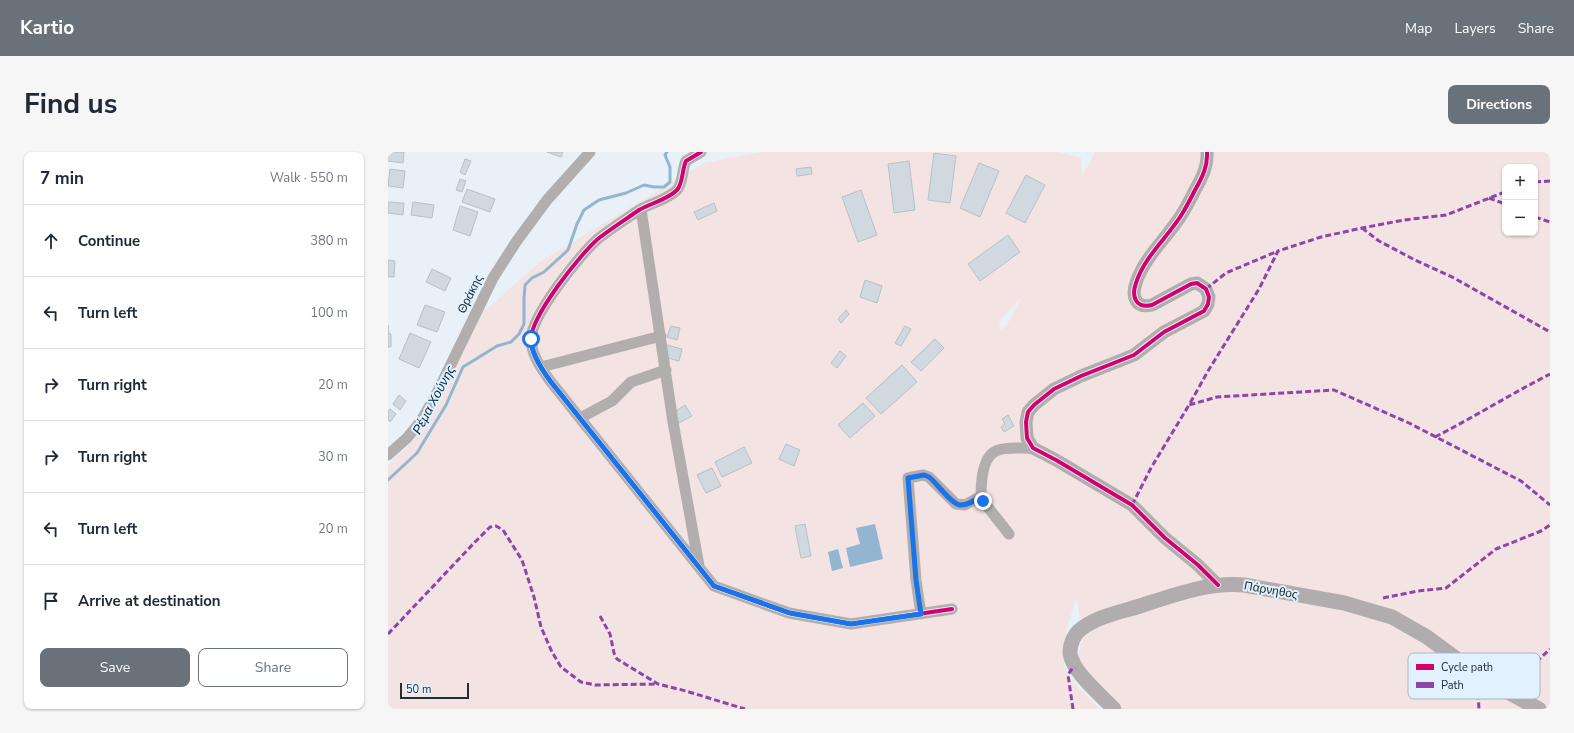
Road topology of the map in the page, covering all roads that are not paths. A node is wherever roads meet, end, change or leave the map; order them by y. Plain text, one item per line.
1 (590, 152) edge
2 (701, 152) edge
3 (1207, 152) edge
4 (641, 209) junction
5 (661, 336) junction
6 (541, 367) junction
7 (666, 370) junction
8 (580, 418) junction
9 (1033, 448) junction
10 (389, 453) edge
11 (981, 496) junction
12 (1009, 534) dead end
13 (700, 568) junction
14 (1218, 585) junction
15 (952, 609) dead end
16 (921, 614) junction
17 (1449, 653) edge
18 (1521, 699) edge
19 (1114, 709) edge
20 (1539, 709) edge

1 - 10 street, Θράκης
2 - 4 street
3 - 9 street
4 - 5 street
4 - 6 street
5 - 6 street
5 - 7 street
6 - 8 street
7 - 8 street
7 - 13 street
8 - 13 street
9 - 11 street
9 - 14 street
11 - 12 street
11 - 16 street
13 - 16 street
14 - 17 main road, Πάρνηθος
14 - 19 main road, Πάρνηθος
15 - 16 street
18 - 20 main road, Πάρνηθος

